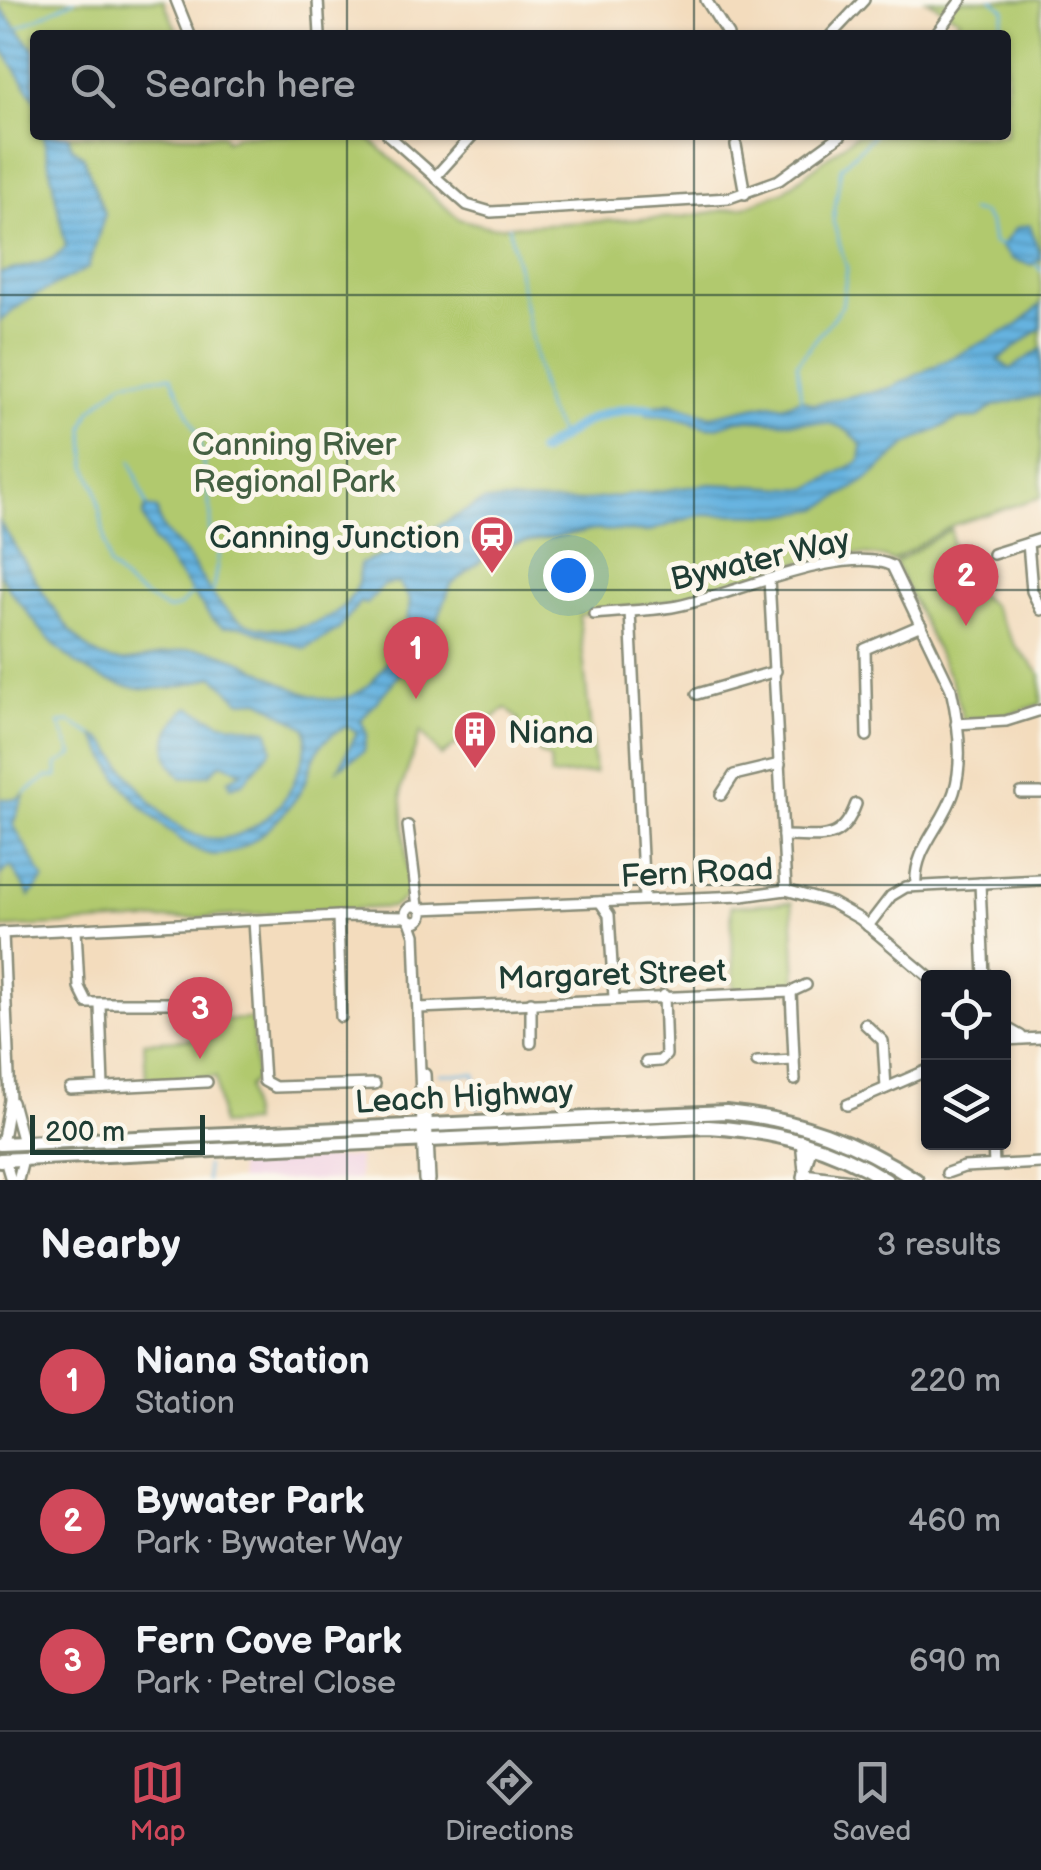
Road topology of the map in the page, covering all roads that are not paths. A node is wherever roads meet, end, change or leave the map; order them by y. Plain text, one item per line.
1 (176, 0) edge
2 (318, 0) edge
3 (706, 0) edge
4 (864, 0) edge
5 (961, 0) edge
6 (839, 26) junction
7 (188, 30) edge
8 (320, 30) edge
9 (725, 30) edge
10 (835, 30) edge
11 (843, 30) edge
12 (940, 30) edge
13 (394, 140) edge
14 (468, 140) edge
15 (834, 140) edge
16 (736, 145) dead end
17 (434, 176) junction
18 (746, 194) junction
19 (1041, 539) edge
20 (1028, 543) junction
21 (993, 554) dead end
22 (768, 578) junction
23 (1041, 610) edge
24 (630, 611) junction
25 (594, 614) dead end
26 (921, 626) junction
27 (776, 671) junction
28 (697, 694) dead end
29 (1041, 710) edge
30 (956, 724) junction
31 (867, 736) dead end
32 (780, 764) junction
33 (1020, 793) dead end
34 (1041, 793) edge
35 (721, 795) dead end
36 (856, 804) dead end
37 (408, 826) dead end
38 (783, 836) junction
39 (1041, 880) edge
40 (980, 883) junction
41 (916, 886) junction
42 (786, 890) junction
43 (644, 898) junction
44 (603, 906) junction
45 (414, 913) junction
46 (338, 916) junction
47 (254, 920) junction
48 (868, 926) junction
49 (76, 929) junction
50 (1, 933) edge
51 (921, 970) edge
52 (984, 970) edge
53 (806, 985) dead end
54 (791, 992) junction
55 (664, 995) junction
56 (614, 998) junction
57 (531, 1002) junction
58 (184, 1003) dead end
59 (100, 1006) junction
60 (419, 1008) junction
61 (342, 1017) dead end
62 (865, 1024) dead end
63 (1011, 1030) edge
64 (4, 1037) edge
65 (1024, 1037) junction
66 (1011, 1038) edge
67 (1041, 1038) edge
68 (531, 1043) dead end
69 (794, 1060) junction
70 (646, 1062) dead end
71 (756, 1062) dead end
72 (921, 1073) edge
73 (795, 1080) dead end
74 (207, 1082) dead end
75 (374, 1084) dead end
76 (104, 1087) junction
77 (886, 1088) junction
78 (70, 1089) dead end
79 (10, 1100) junction
80 (846, 1105) dead end
81 (752, 1115) junction
82 (424, 1124) junction
83 (425, 1140) junction
84 (806, 1142) junction
85 (23, 1143) junction
86 (1, 1144) edge
87 (993, 1150) edge
88 (3, 1160) edge
89 (23, 1160) junction
90 (1041, 1163) edge
91 (994, 1166) junction
92 (947, 1173) dead end
93 (804, 1177) edge
94 (14, 1180) edge
95 (427, 1180) edge
96 (851, 1180) edge
97 (886, 1180) edge
98 (916, 1180) edge

1 - 7 street
2 - 8 street
3 - 9 street
4 - 6 street
5 - 12 street
6 - 10 street
6 - 11 street
13 - 17 street
14 - 17 street
15 - 18 street
16 - 18 street
17 - 18 street
19 - 20 street
20 - 21 street
20 - 23 street
22 - 24 street, Bywater Way
22 - 26 street, Bywater Way
22 - 27 street
24 - 25 street, Bywater Way
24 - 43 street
26 - 30 street, Bywater Way
26 - 31 street
27 - 28 street
27 - 32 street
29 - 30 street
30 - 41 street, Bywater Way
32 - 35 street
32 - 38 street
33 - 34 street
36 - 38 street
37 - 45 street
38 - 42 street
39 - 40 street
40 - 41 street
40 - 52 street
41 - 48 street
42 - 43 street, Fern Road
42 - 48 street, Fern Road
43 - 44 street, Fern Road
44 - 45 street, Fern Road
44 - 56 street
45 - 46 street
45 - 60 street
46 - 47 street
46 - 61 street
47 - 49 street
47 - 75 street
48 - 51 street, Fern Road
49 - 50 street
49 - 59 street
50 - 64 street
53 - 54 street, Margaret Street
54 - 55 street, Margaret Street
54 - 69 street
55 - 56 street, Margaret Street
55 - 70 street
56 - 57 street, Margaret Street
57 - 60 street, Margaret Street
57 - 68 street
58 - 59 street
59 - 76 street
60 - 82 street
62 - 77 street
63 - 65 street
64 - 79 street
65 - 66 street
65 - 67 street
69 - 71 street
69 - 73 street
72 - 77 street
74 - 76 street
76 - 78 street
77 - 80 street
79 - 85 street
79 - 86 street
81 - 82 highway, Leach Highway
81 - 84 highway
81 - 98 highway, Leach Highway
82 - 83 street
82 - 85 highway, Leach Highway
83 - 84 highway, Leach Highway
83 - 89 highway, Leach Highway
83 - 95 street
84 - 93 street
84 - 97 highway, Leach Highway
85 - 86 highway, Leach Highway
87 - 91 street
88 - 89 highway, Leach Highway
88 - 94 street
89 - 94 street
90 - 91 street
91 - 92 street
93 - 96 street

